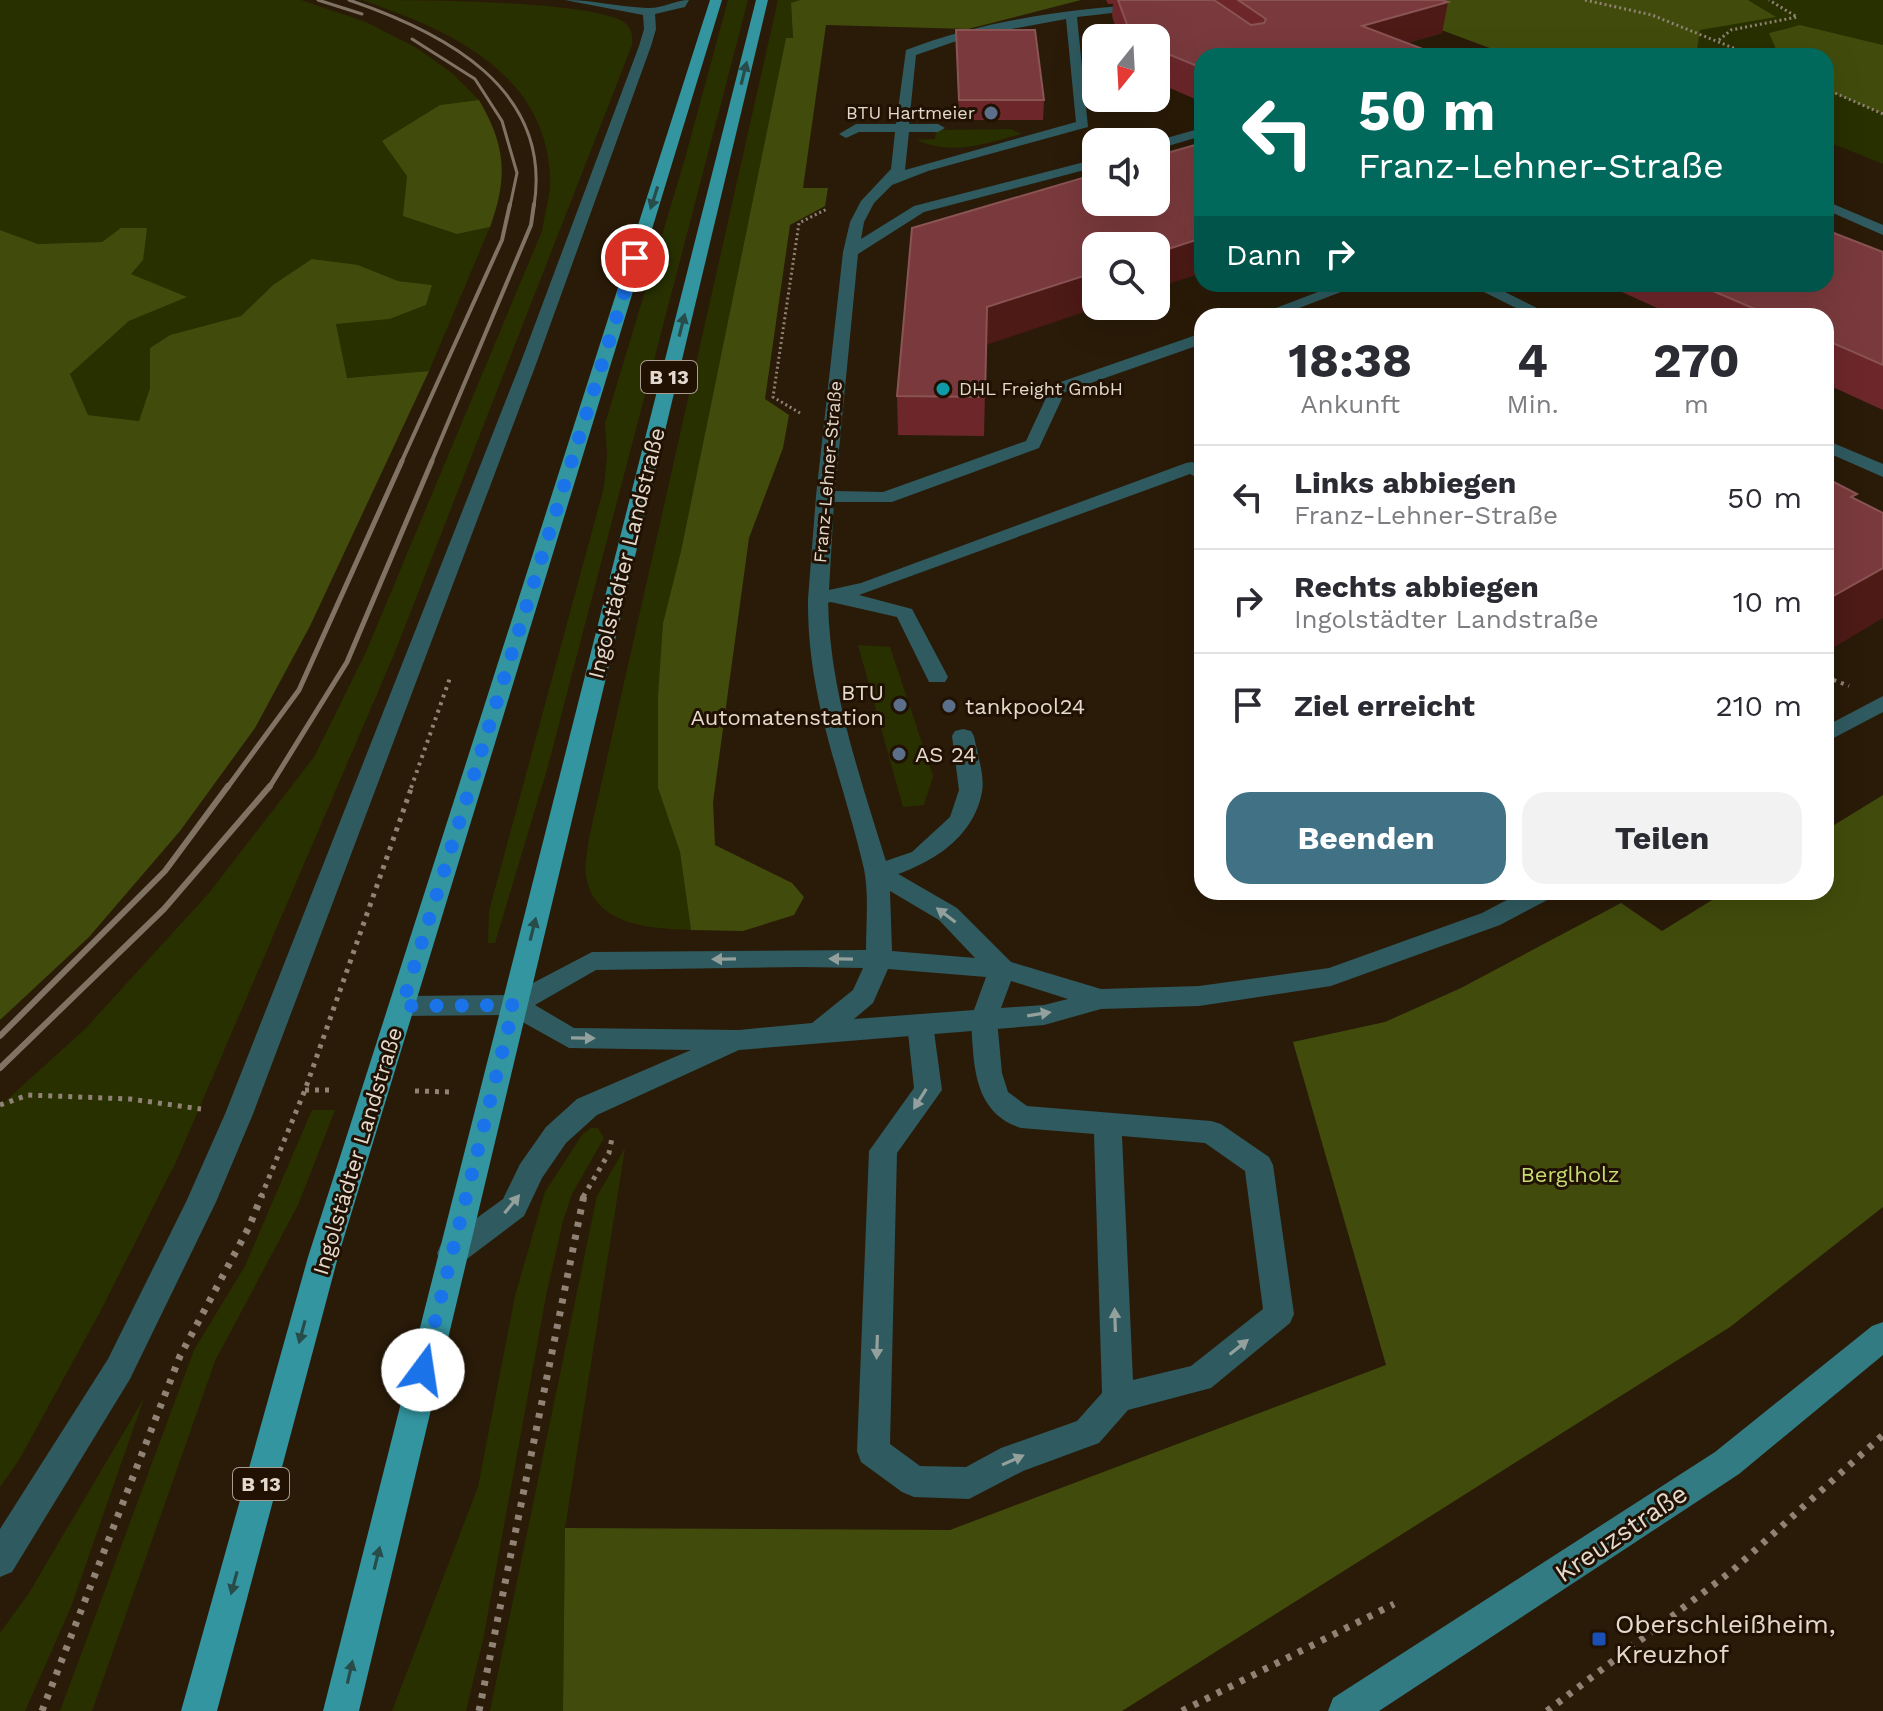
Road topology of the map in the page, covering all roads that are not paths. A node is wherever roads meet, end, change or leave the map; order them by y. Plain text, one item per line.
1 (571, 0) edge
2 (683, 0) edge
3 (716, 0) edge
4 (762, 0) edge
5 (646, 7) edge
6 (1156, 8) edge
7 (1071, 14) junction
8 (903, 127) junction
9 (938, 128) dead end
10 (846, 134) dead end
11 (1194, 134) edge
12 (1170, 141) edge
13 (1082, 167) edge
14 (887, 182) junction
15 (1834, 209) edge
16 (1883, 231) edge
17 (851, 252) junction
18 (1331, 292) edge
19 (1493, 292) edge
20 (1286, 308) edge
21 (1528, 308) edge
22 (1194, 341) edge
23 (1834, 449) edge
24 (1194, 468) edge
25 (1883, 471) edge
26 (825, 496) junction
27 (818, 599) junction
28 (937, 677) dead end
29 (1883, 703) edge
30 (1834, 731) edge
31 (963, 736) dead end
32 (877, 873) junction
33 (1527, 900) edge
34 (879, 959) junction
35 (1002, 969) junction
36 (1101, 999) junction
37 (514, 1005) junction
38 (402, 1006) junction
39 (984, 1020) junction
40 (920, 1024) junction
41 (820, 1031) junction
42 (739, 1040) junction
43 (1108, 1125) junction
44 (452, 1253) junction
45 (1883, 1336) edge
46 (1118, 1398) junction
47 (0, 1560) edge
48 (199, 1711) edge
49 (341, 1711) edge
50 (1346, 1711) edge

1 - 5 street
2 - 5 street
3 -> 38 main road, Ingolstädter Landstraße / B 13
37 -> 4 main road, Ingolstädter Landstraße / B 13
5 - 47 street
6 - 7 street
7 - 8 street
7 - 14 street, Franz-Lehner-Straße
8 - 9 street
8 - 10 street
8 - 14 street
11 - 12 street
13 - 17 street
14 - 17 street, Franz-Lehner-Straße
15 - 16 street
17 - 26 street, Franz-Lehner-Straße
18 - 20 street
19 - 21 street
22 - 26 street
23 - 25 street
24 - 27 street
26 - 27 street, Franz-Lehner-Straße
27 - 28 street
27 - 32 street, Franz-Lehner-Straße
29 - 30 street
31 - 32 street
32 - 34 street, Franz-Lehner-Straße
35 -> 32 street
33 - 36 street
34 - 35 street
34 -> 37 street
34 - 41 street, Franz-Lehner-Straße
35 - 36 street
35 - 39 street
39 -> 36 street
37 - 38 street
37 -> 42 street
37 - 44 main road, Ingolstädter Landstraße / B 13
38 -> 48 main road, Ingolstädter Landstraße / B 13
39 - 40 street
39 - 43 street
40 - 41 street
40 -> 46 street
41 - 42 street
44 -> 42 street
46 -> 43 street
46 -> 43 street
49 -> 44 main road, Ingolstädter Landstraße / B 13
45 - 50 main road, Kreuzstraße

